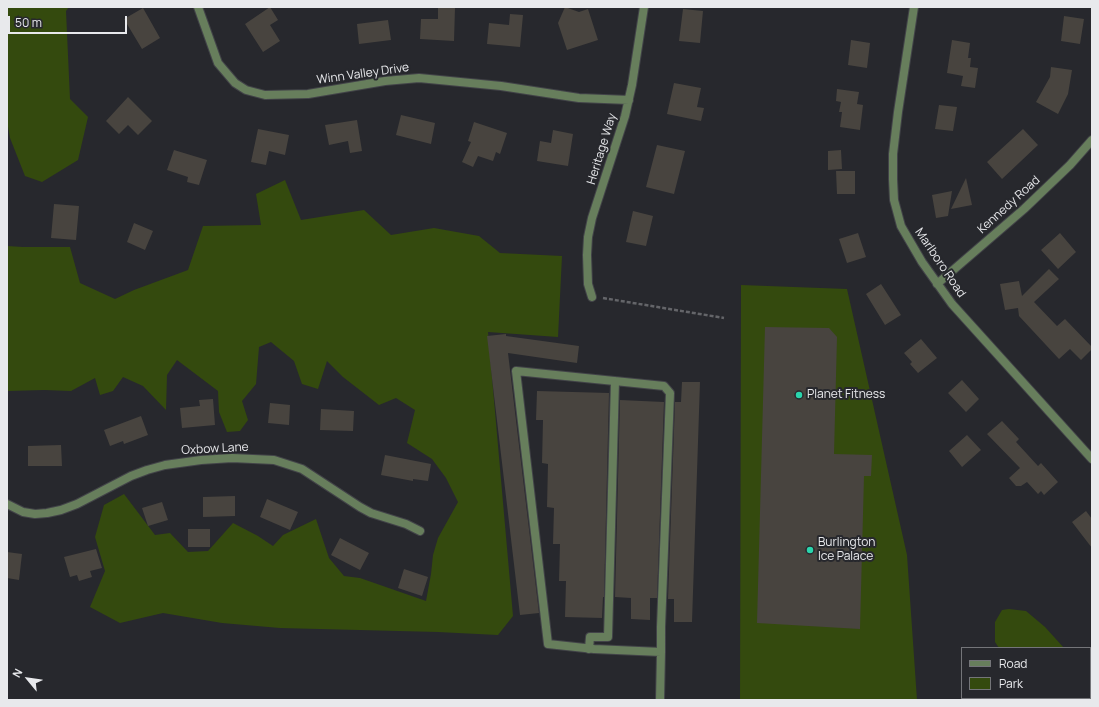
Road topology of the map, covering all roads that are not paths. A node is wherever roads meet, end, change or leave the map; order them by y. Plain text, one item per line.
1 (198, 7) edge
2 (644, 7) edge
3 (914, 7) edge
4 (629, 100) junction
5 (1092, 140) edge
6 (937, 284) junction
7 (592, 296) road end
8 (615, 381) junction
9 (1092, 459) edge
10 (7, 504) edge
11 (420, 531) dead end
12 (589, 649) junction
13 (661, 652) junction
14 (660, 700) edge

1 - 4 street, Winn Valley Drive
2 - 4 street, Heritage Way
3 - 6 street, Marlboro Road
4 - 7 street, Heritage Way
5 - 6 street, Kennedy Road
6 - 9 street, Marlboro Road
8 - 12 street
8 - 12 street
8 - 13 street
10 - 11 street, Oxbow Lane
12 - 13 street
13 - 14 street

